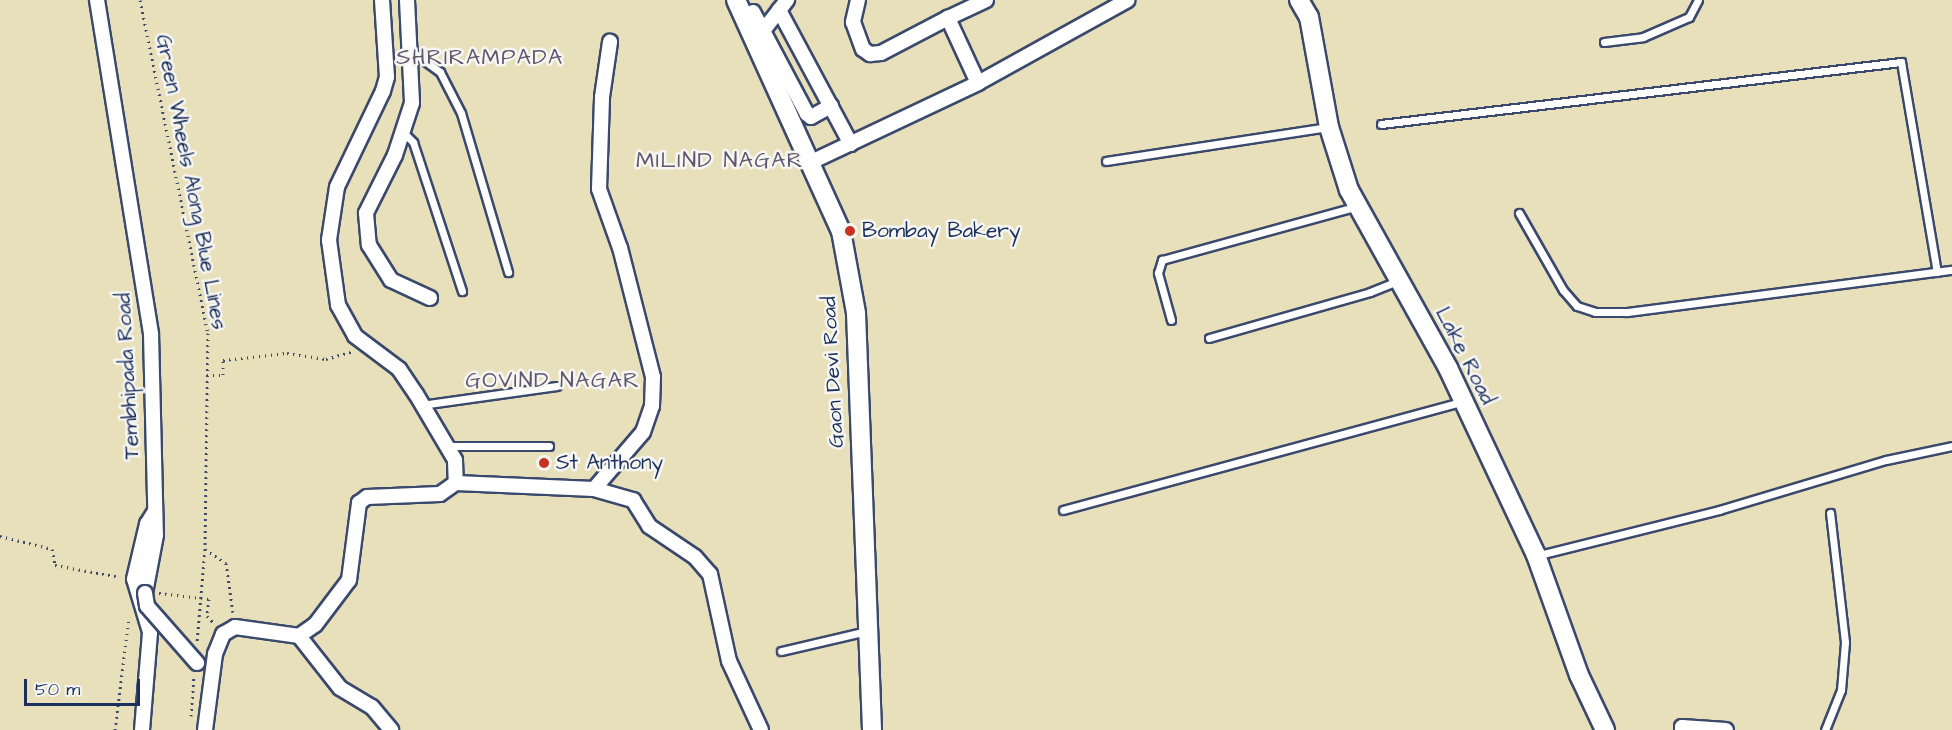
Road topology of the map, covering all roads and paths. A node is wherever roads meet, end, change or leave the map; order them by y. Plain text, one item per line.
1 (97, 0) edge
2 (140, 0) edge
3 (382, 0) edge
4 (406, 0) edge
5 (735, 0) edge
6 (858, 0) edge
7 (986, 0) edge
8 (1128, 0) edge
9 (1299, 0) edge
10 (1698, 0) edge
11 (783, 5) edge
12 (753, 12) dead end
13 (948, 18) junction
14 (759, 35) junction
15 (610, 42) dead end
16 (1604, 42) dead end
17 (411, 51) junction
18 (978, 83) junction
19 (831, 106) junction
20 (1381, 124) dead end
21 (1329, 127) junction
22 (404, 133) junction
23 (851, 144) junction
24 (1106, 161) dead end
25 (809, 163) junction
26 (1358, 206) junction
27 (1519, 213) dead end
28 (1952, 270) edge
29 (508, 272) dead end
30 (1936, 272) junction
31 (1399, 280) junction
32 (462, 291) dead end
33 (430, 298) dead end
34 (1171, 320) dead end
35 (1209, 338) dead end
36 (369, 347) junction
37 (207, 375) junction
38 (557, 386) dead end
39 (1464, 401) junction
40 (421, 405) junction
41 (549, 446) dead end
42 (1952, 446) edge
43 (447, 447) junction
44 (456, 483) junction
45 (594, 489) junction
46 (156, 510) junction
47 (1063, 510) dead end
48 (1830, 513) dead end
49 (0, 536) edge
50 (205, 549) junction
51 (1536, 555) junction
52 (134, 579) junction
53 (152, 593) junction
54 (141, 610) junction
55 (229, 630) junction
56 (867, 631) junction
57 (299, 636) junction
58 (781, 651) dead end
59 (196, 659) junction
60 (195, 724) edge
61 (114, 730) edge
62 (142, 730) edge
63 (205, 730) edge
64 (391, 730) edge
65 (761, 730) edge
66 (872, 730) edge
67 (1605, 730) edge
68 (1682, 730) edge
69 (1726, 730) edge
70 (1825, 730) edge

1 - 46 street, Tembhipada Road
2 - 37 path, Green Wheels Along Blue Lines
3 - 36 street
4 - 17 street
5 - 14 street, Gaon Devi Road
6 - 13 street
7 - 13 street
8 - 18 street
9 - 21 street, Lake Road
10 - 16 lane
11 - 14 street
11 - 19 street
12 - 14 street
13 - 18 street
14 - 19 street
14 - 25 street, Gaon Devi Road
15 - 45 street
17 - 22 street
17 - 29 lane
18 - 23 street
19 - 23 street
20 - 30 lane
21 - 24 lane
21 - 26 street, Lake Road
22 - 32 lane
22 - 33 street
23 - 25 street
25 - 56 street, Gaon Devi Road
26 - 31 street, Lake Road
26 - 34 lane
27 - 30 lane
28 - 30 lane
31 - 35 lane
31 - 39 street, Lake Road
36 - 37 path
36 - 40 street
37 - 50 path, Green Wheels Along Blue Lines
38 - 40 lane
39 - 47 lane
39 - 51 street, Lake Road
40 - 43 street
41 - 43 lane
42 - 51 lane
43 - 44 street
44 - 45 street
44 - 57 street
45 - 65 street
46 - 52 street
46 - 53 street, Tembhipada Road
48 - 70 lane
49 - 52 path
50 - 55 path
50 - 59 path, Green Wheels Along Blue Lines
51 - 67 street, Lake Road
52 - 54 street
53 - 55 path, bridge
53 - 59 street, bridge
54 - 61 path
54 - 62 street
55 - 57 street
55 - 63 street
56 - 58 lane
56 - 66 street, Gaon Devi Road
57 - 64 street
59 - 60 path, Green Wheels Along Blue Lines
59 - 60 street
68 - 69 street

